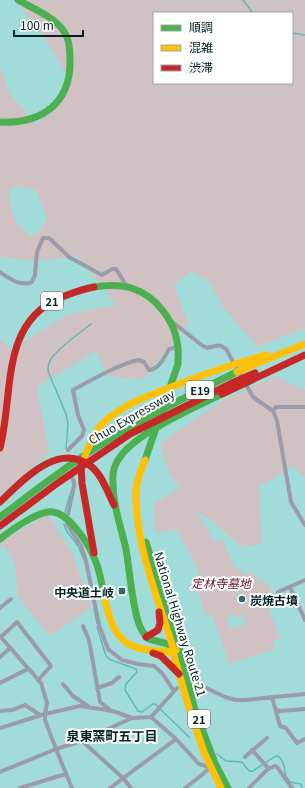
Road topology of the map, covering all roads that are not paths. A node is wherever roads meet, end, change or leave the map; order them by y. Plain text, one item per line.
1 (18, 0) edge
2 (0, 122) edge
3 (0, 272) edge
4 (128, 287) junction
5 (166, 317) junction
6 (305, 344) edge
7 (178, 350) junction
8 (285, 351) junction
9 (305, 355) edge
10 (305, 407) edge
11 (273, 411) junction
12 (0, 448) edge
13 (102, 448) junction
14 (68, 450) dead end
15 (65, 464) dead end
16 (57, 479) junction
17 (0, 502) edge
18 (137, 509) junction
19 (117, 512) junction
20 (68, 514) dead end
21 (0, 517) edge
22 (67, 524) dead end
23 (305, 525) edge
24 (0, 526) edge
25 (0, 538) edge
26 (96, 561) junction
27 (305, 580) edge
28 (290, 587) junction
29 (278, 592) dead end
30 (11, 599) dead end
31 (157, 599) junction
32 (0, 608) edge
33 (304, 615) edge
34 (305, 620) edge
35 (83, 626) dead end
36 (0, 637) edge
37 (146, 637) junction
38 (10, 648) junction
39 (175, 648) junction
40 (145, 651) junction
41 (0, 657) edge
42 (28, 669) junction
43 (119, 677) dead end
44 (181, 678) junction
45 (38, 680) junction
46 (194, 682) dead end
47 (0, 683) edge
48 (63, 684) dead end
49 (97, 688) junction
50 (305, 694) edge
51 (272, 697) junction
52 (89, 707) junction
53 (305, 709) edge
54 (276, 710) junction
55 (1, 711) edge
56 (111, 711) junction
57 (42, 714) junction
58 (132, 718) junction
59 (151, 718) junction
60 (0, 728) edge
61 (267, 738) dead end
62 (176, 739) junction
63 (305, 739) edge
64 (82, 740) junction
65 (56, 749) junction
66 (252, 750) junction
67 (244, 757) dead end
68 (210, 767) junction
69 (267, 767) junction
70 (0, 772) edge
71 (66, 774) junction
72 (123, 778) junction
73 (20, 788) edge
74 (72, 788) edge
75 (110, 788) edge
76 (131, 788) edge
77 (185, 788) edge
78 (220, 788) edge
79 (228, 788) edge
80 (249, 788) edge
81 (292, 788) edge

1 - 2 highway
3 - 4 street
4 - 5 highway, National Highway Route 21 / 21
4 - 12 highway, National Highway Route 21 / 21
5 - 7 highway, National Highway Route 21 / 21
5 - 11 street
6 - 8 highway, Chuo Expressway / E19
7 - 14 street
7 - 18 highway, National Highway Route 21 / 21
8 - 13 highway, Chuo Expressway / E19
8 - 26 highway
9 - 13 highway, Chuo Expressway / E19
9 - 19 highway
10 - 11 street
11 - 23 street
13 - 16 highway, Chuo Expressway / E19
15 - 20 street
16 - 21 highway, Chuo Expressway / E19
16 - 24 highway, Chuo Expressway / E19
17 - 19 highway
18 - 31 highway, National Highway Route 21 / 21
18 - 39 highway, National Highway Route 21 / 21
19 - 37 highway
22 - 59 street
25 - 26 highway
26 - 40 highway
27 - 28 street
28 - 29 street
28 - 33 street
30 - 32 street
31 - 37 highway
31 - 39 highway, National Highway Route 21 / 21
33 - 34 street
35 - 49 street
36 - 38 street
36 - 45 street
37 - 39 highway
38 - 41 street
38 - 42 street
39 - 40 highway
39 - 44 highway, National Highway Route 21 / 21
39 - 79 highway, National Highway Route 21 / 21
40 - 44 highway
42 - 45 street
42 - 47 street
43 - 49 street
44 - 68 highway, National Highway Route 21 / 21
45 - 57 street
46 - 51 street
48 - 52 street
49 - 56 street
50 - 51 street
51 - 54 street
52 - 56 street
52 - 57 street
53 - 54 street
54 - 63 street
55 - 57 street
56 - 58 street
57 - 60 street
57 - 65 street
58 - 59 street
58 - 64 street
59 - 62 street
61 - 66 street
62 - 68 street
62 - 72 street
64 - 65 street
64 - 72 street
65 - 70 street
65 - 71 street
66 - 67 street
66 - 69 street
68 - 77 street
68 - 78 highway, National Highway Route 21 / 21
69 - 80 street
69 - 81 street
71 - 73 street
71 - 74 street
72 - 75 street
72 - 76 street

